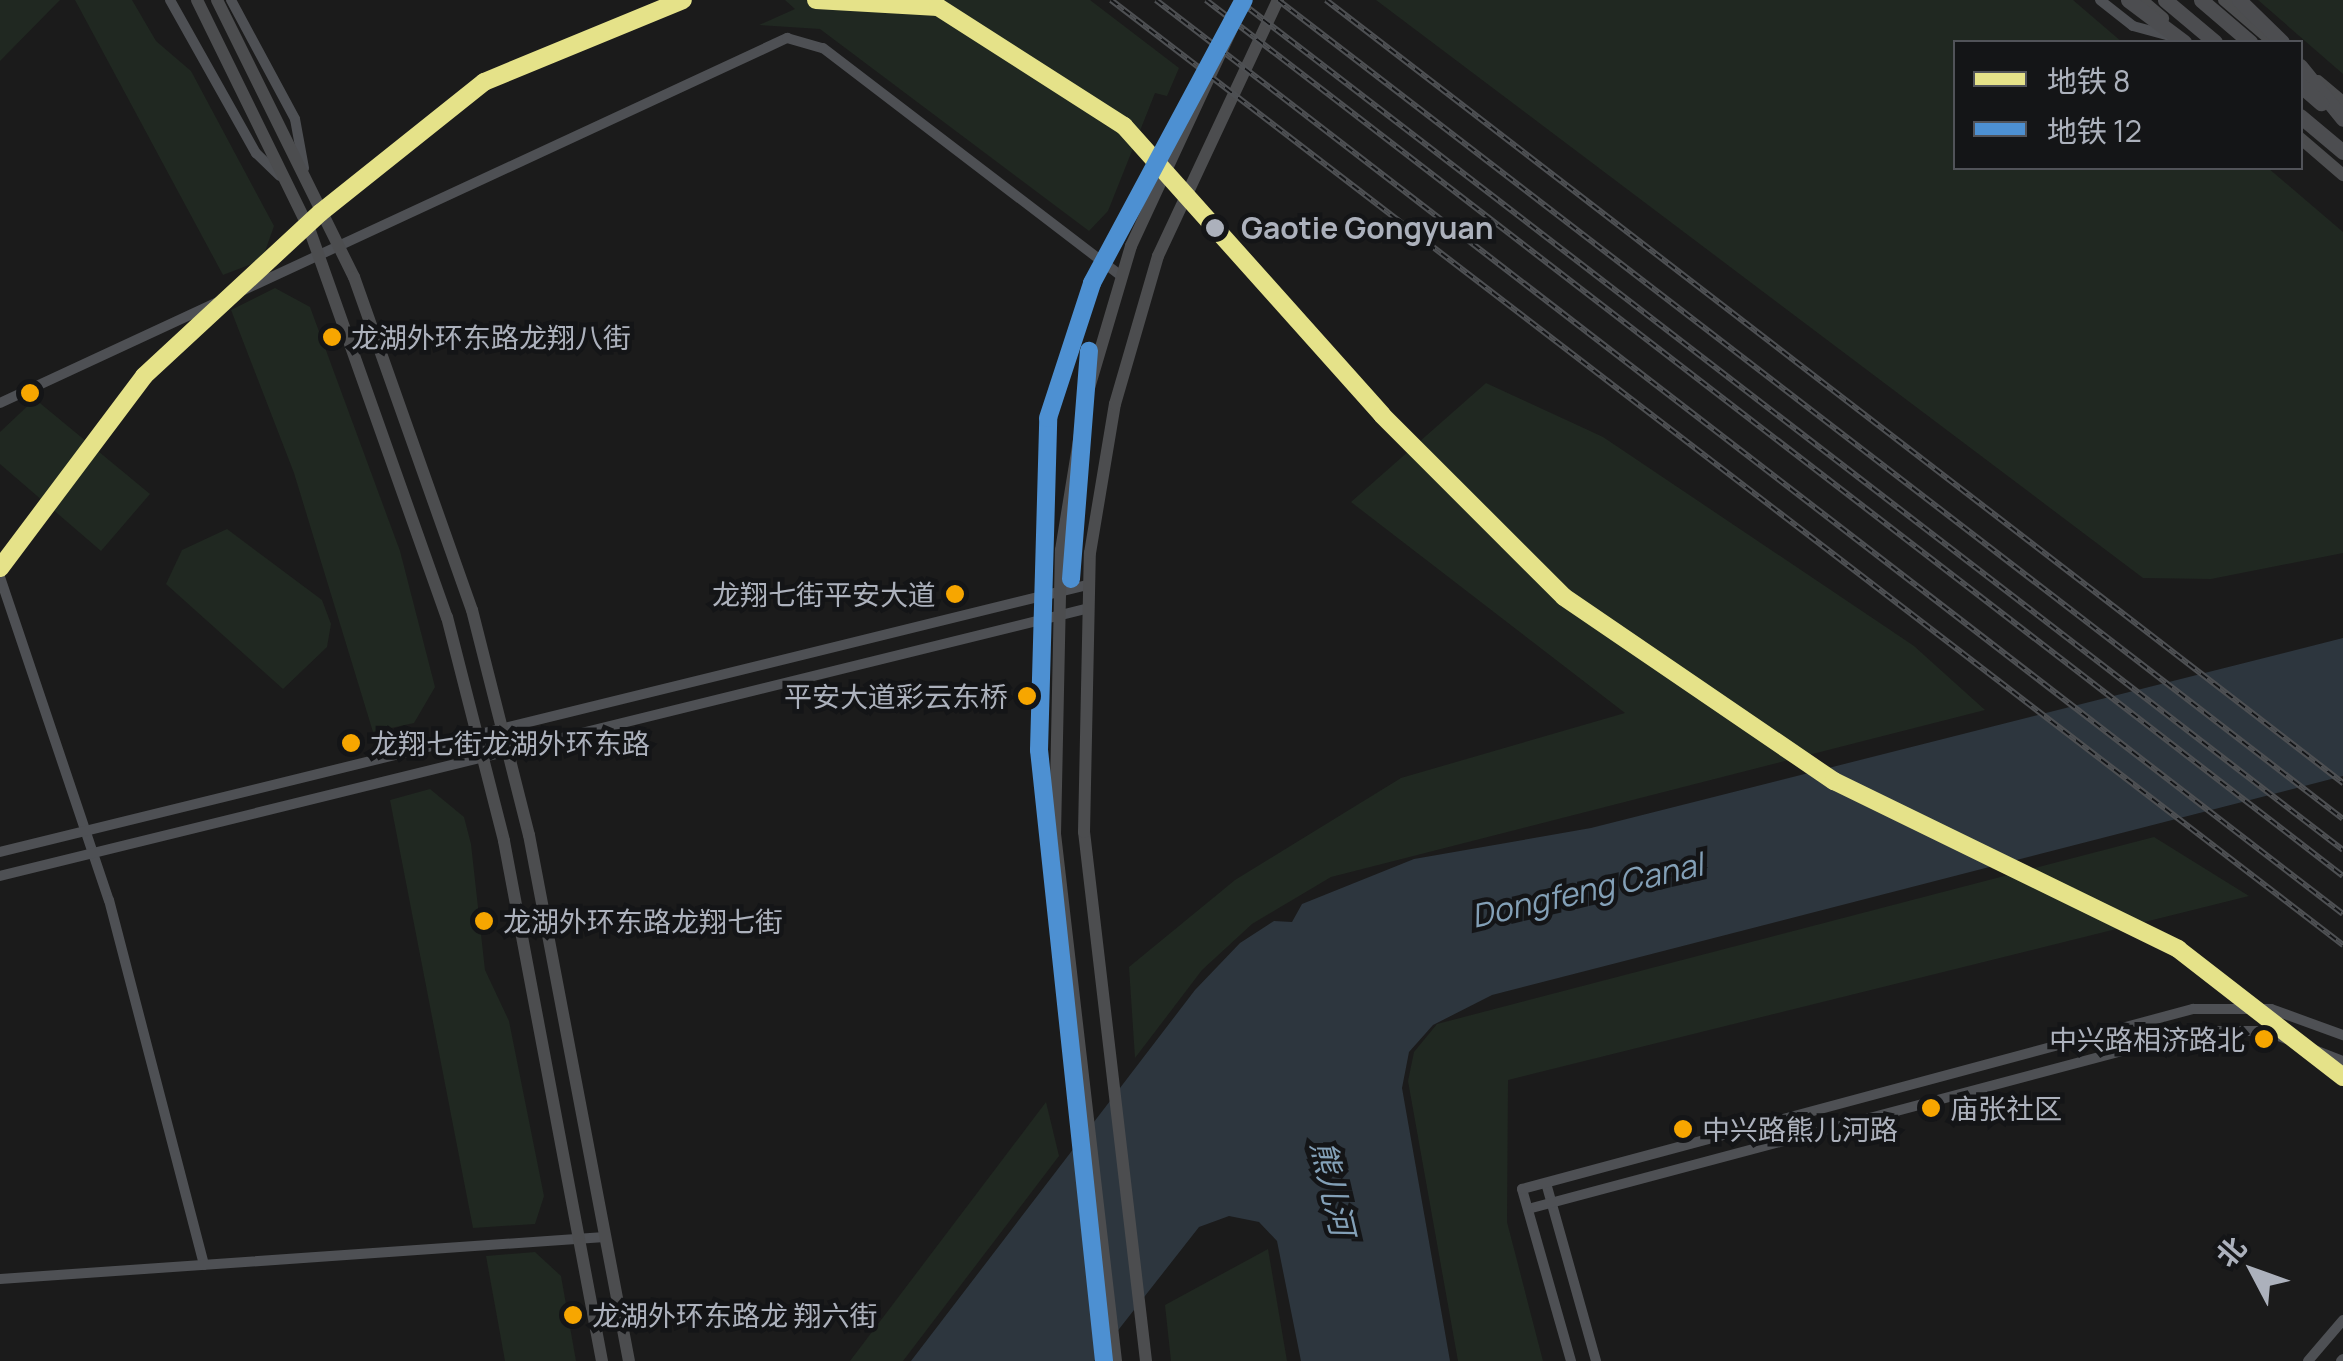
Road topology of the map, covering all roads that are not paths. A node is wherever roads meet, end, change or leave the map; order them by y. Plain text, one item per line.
1 (170, 0) edge
2 (197, 0) edge
3 (217, 0) edge
4 (231, 0) edge
5 (1244, 0) edge
6 (1278, 0) edge
7 (2100, 0) edge
8 (2128, 0) edge
9 (2142, 0) edge
10 (2165, 0) edge
11 (2201, 0) edge
12 (2224, 0) edge
13 (2239, 0) edge
14 (2181, 40) edge
15 (2185, 40) edge
16 (2186, 40) edge
17 (2213, 40) edge
18 (2248, 40) edge
19 (2272, 40) edge
20 (2280, 40) edge
21 (2303, 69) edge
22 (2303, 70) edge
23 (2303, 88) edge
24 (2343, 102) edge
25 (2303, 119) edge
26 (2343, 121) edge
27 (2303, 126) edge
28 (2303, 141) edge
29 (2338, 148) edge
30 (2343, 175) edge
31 (306, 179) junction
32 (286, 182) junction
33 (337, 244) junction
34 (318, 253) junction
35 (1121, 276) junction
36 (0, 403) edge
37 (0, 577) edge
38 (1087, 585) junction
39 (1057, 591) junction
40 (1085, 609) junction
41 (1055, 615) junction
42 (504, 727) junction
43 (478, 734) junction
44 (509, 750) junction
45 (484, 756) junction
46 (86, 831) junction
47 (0, 852) edge
48 (93, 853) junction
49 (0, 876) edge
50 (2343, 1035) edge
51 (2343, 1062) edge
52 (1546, 1183) junction
53 (1552, 1203) junction
54 (1528, 1209) junction
55 (606, 1237) junction
56 (579, 1239) junction
57 (204, 1265) junction
58 (0, 1279) edge
59 (2343, 1320) edge
60 (1116, 1360) edge
61 (602, 1361) edge
62 (629, 1361) edge
63 (1146, 1361) edge
64 (1571, 1361) edge
65 (1596, 1361) edge
66 (2308, 1361) edge

1 - 32 street
2 - 32 main road
3 - 31 main road
4 - 31 street
5 - 35 main road
6 - 38 main road
7 - 14 street
8 - 15 highway, bridge
9 - 16 main road
10 - 17 highway
11 - 18 highway
12 - 19 main road
13 - 20 highway
21 - 24 main road
22 - 26 highway
23 - 26 highway
25 - 29 highway
27 - 29 highway
28 - 30 main road
31 - 33 main road
32 - 34 main road
33 - 34 street
33 - 35 street
33 - 42 main road
34 - 36 street
34 - 43 main road
35 - 39 main road
37 - 46 street
38 - 39 street
38 - 40 main road
39 - 41 main road
39 - 42 street
40 - 41 street
40 - 63 main road
41 - 44 street
41 - 60 main road
42 - 43 street
42 - 44 main road
43 - 45 main road
43 - 46 street
44 - 45 street
44 - 55 main road
45 - 48 street
45 - 56 main road
46 - 47 street
46 - 48 street
48 - 49 street
48 - 57 street
50 - 52 street
51 - 53 street
52 - 53 street
52 - 54 street
53 - 54 street
53 - 65 street
54 - 64 street
55 - 56 street
55 - 62 main road
56 - 57 street
56 - 61 main road
57 - 58 street
59 - 66 street

